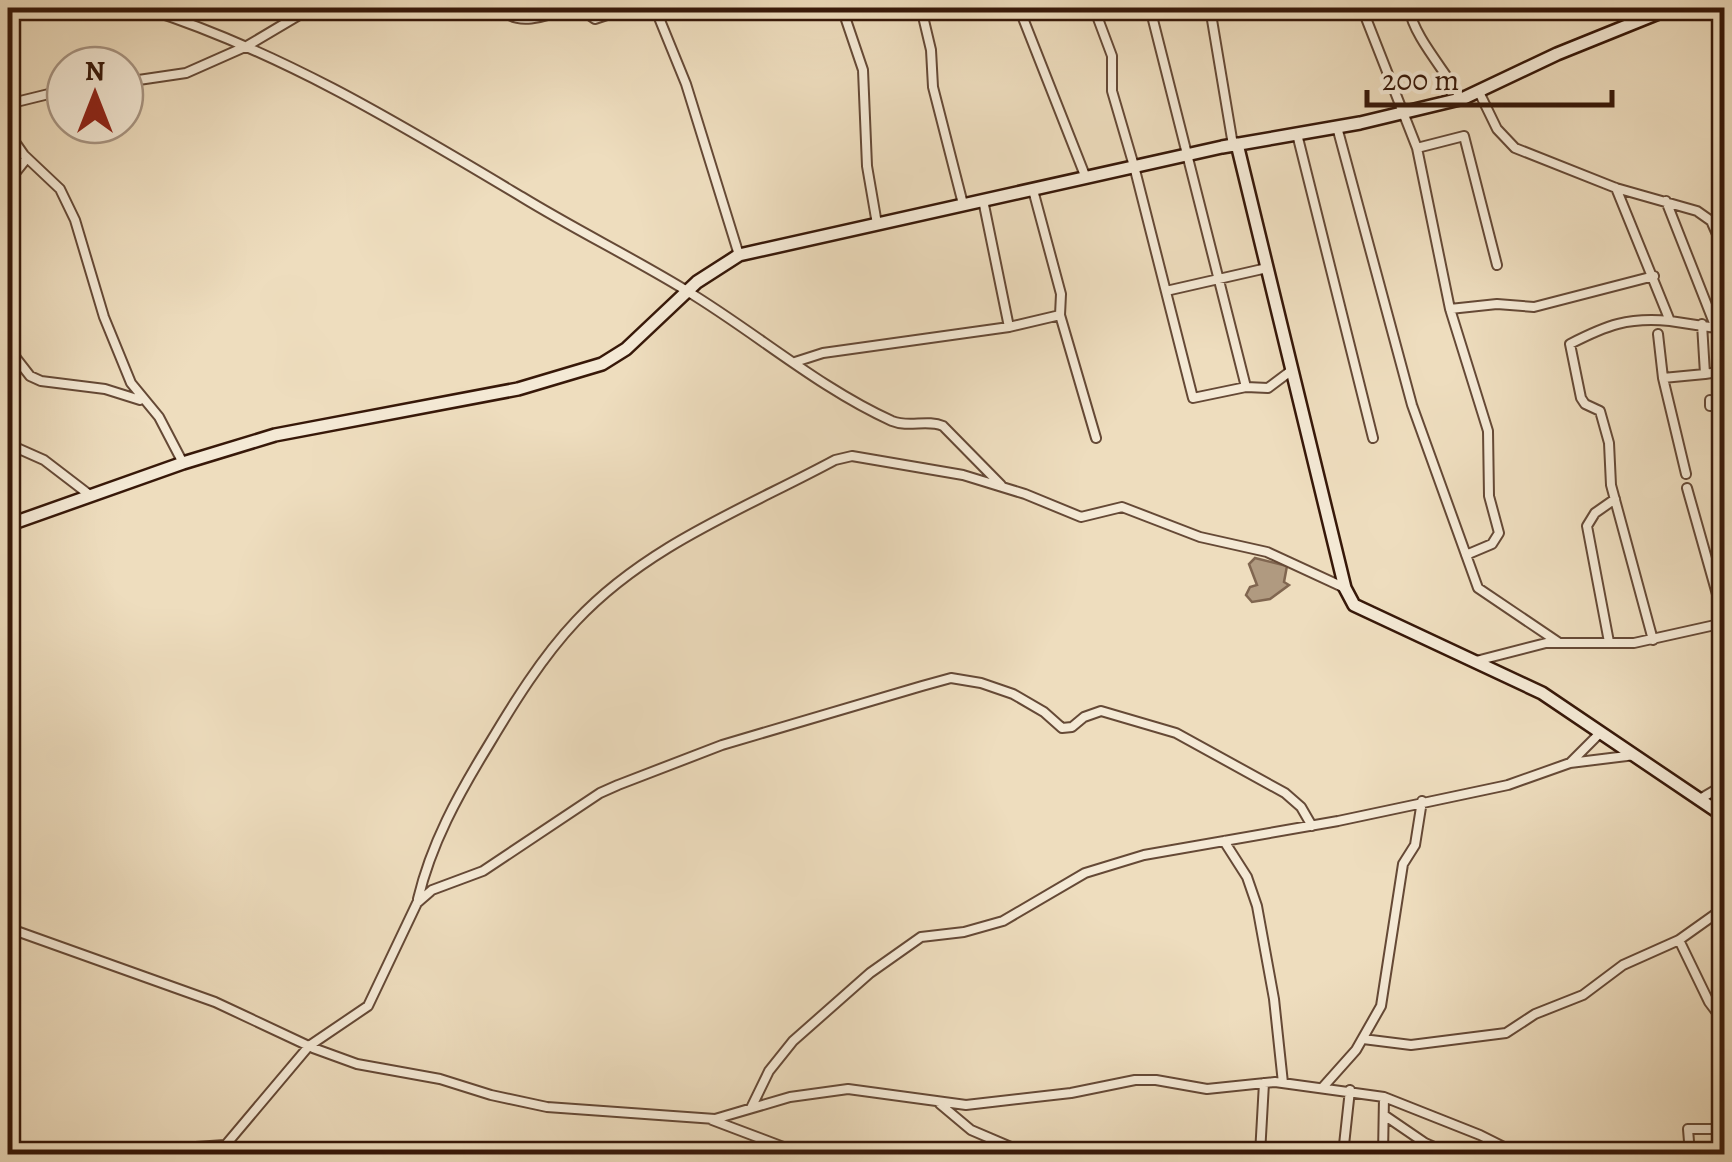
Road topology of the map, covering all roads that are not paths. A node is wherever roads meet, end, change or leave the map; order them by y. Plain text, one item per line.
1 (144, 8) edge
2 (311, 8) edge
3 (502, 8) edge
4 (565, 8) edge
5 (579, 8) edge
6 (628, 8) edge
7 (654, 8) edge
8 (842, 8) edge
9 (922, 8) edge
10 (1019, 8) edge
11 (1094, 8) edge
12 (1150, 8) edge
13 (1210, 8) edge
14 (1362, 8) edge
15 (1409, 8) edge
16 (1672, 8) edge
17 (248, 46) junction
18 (145, 79) edge
19 (1479, 92) junction
20 (45, 95) edge
21 (1462, 99) junction
22 (8, 104) edge
23 (1404, 112) junction
24 (1338, 127) junction
25 (8, 132) edge
26 (1298, 134) junction
27 (1235, 144) junction
28 (1416, 148) junction
29 (1189, 154) junction
30 (27, 158) junction
31 (1134, 166) junction
32 (1086, 178) junction
33 (8, 182) edge
34 (1616, 188) junction
35 (1034, 190) junction
36 (983, 200) junction
37 (1666, 200) junction
38 (963, 204) junction
39 (1710, 218) junction
40 (877, 224) junction
41 (1724, 230) edge
42 (1724, 250) edge
43 (739, 255) junction
44 (1497, 265) dead end
45 (1267, 268) junction
46 (1654, 276) junction
47 (1219, 279) junction
48 (687, 290) junction
49 (1166, 290) junction
50 (1450, 309) junction
51 (1060, 314) junction
52 (1670, 321) junction
53 (1702, 324) junction
54 (1009, 328) junction
55 (1658, 334) dead end
56 (8, 335) edge
57 (795, 362) junction
58 (8, 370) edge
59 (23, 370) junction
60 (1292, 370) junction
61 (1724, 371) edge
62 (1705, 374) junction
63 (1663, 378) junction
64 (1246, 387) junction
65 (1710, 400) dead end
66 (145, 402) junction
67 (1724, 404) edge
68 (1096, 438) dead end
69 (1373, 438) dead end
70 (8, 444) edge
71 (182, 462) junction
72 (1686, 474) dead end
73 (1004, 488) junction
74 (1688, 488) dead end
75 (91, 496) junction
76 (1615, 500) junction
77 (8, 525) edge
78 (1466, 555) junction
79 (1345, 588) junction
80 (1724, 621) edge
81 (1652, 640) junction
82 (1558, 642) junction
83 (1609, 642) junction
84 (1476, 662) junction
85 (1601, 732) junction
86 (1635, 755) junction
87 (1570, 763) junction
88 (1724, 785) edge
89 (1700, 799) junction
90 (1422, 802) junction
91 (1724, 816) edge
92 (1312, 826) junction
93 (1224, 841) junction
94 (416, 903) junction
95 (1724, 908) edge
96 (8, 928) edge
97 (1679, 940) junction
98 (1724, 1017) edge
99 (1363, 1039) junction
100 (309, 1046) junction
101 (1283, 1083) junction
102 (1264, 1084) junction
103 (1324, 1087) junction
104 (1350, 1090) junction
105 (1384, 1096) junction
106 (940, 1104) junction
107 (752, 1108) junction
108 (1384, 1115) junction
109 (708, 1119) junction
110 (1724, 1129) edge
111 (8, 1146) edge
112 (225, 1146) junction
113 (53, 1154) edge
114 (154, 1154) edge
115 (218, 1154) edge
116 (802, 1154) edge
117 (1027, 1154) edge
118 (1260, 1154) edge
119 (1343, 1154) edge
120 (1383, 1154) edge
121 (1450, 1154) edge
122 (1518, 1154) edge
123 (1690, 1154) edge

1 - 17 street
2 - 17 street
3 - 4 street
5 - 6 street
7 - 43 street
8 - 40 street
9 - 38 street
10 - 32 street
11 - 31 street
12 - 29 street
13 - 27 street
14 - 23 street
15 - 21 street
16 - 19 street
17 - 18 street
17 - 48 street
19 - 21 street
19 - 34 street
20 - 22 street
21 - 23 street
23 - 24 street
23 - 28 street
24 - 26 street
24 - 78 street
25 - 30 street
26 - 27 street
26 - 69 street
27 - 29 street
27 - 45 street
28 - 44 street
28 - 50 street
29 - 31 street
29 - 47 street
30 - 33 street
30 - 66 street
31 - 32 street
31 - 49 street
32 - 35 street
34 - 37 street
34 - 46 street
35 - 36 street
35 - 51 street
36 - 38 street
36 - 54 street
37 - 39 street
37 - 53 street
38 - 40 street
39 - 41 street
39 - 42 street
40 - 43 street
43 - 48 street
45 - 47 street
45 - 60 street
46 - 50 street
46 - 52 street
47 - 49 street
47 - 64 street
48 - 57 street
48 - 71 street
49 - 64 street
50 - 78 street
51 - 54 street
51 - 68 street
52 - 53 street
52 - 76 street
53 - 62 street
54 - 57 street
55 - 63 street
56 - 59 street
57 - 73 street
58 - 59 street
59 - 66 street
60 - 64 street
60 - 79 street
61 - 62 street
62 - 63 street
63 - 72 street
65 - 67 street
66 - 71 street
70 - 75 street
71 - 75 street
73 - 79 street
73 - 94 street
74 - 80 street
75 - 77 street
76 - 81 street
76 - 83 street
78 - 82 street
79 - 84 street
80 - 81 street
81 - 83 street
82 - 83 street
82 - 84 street
84 - 85 street
85 - 86 street
85 - 87 street
86 - 87 street
86 - 89 street
87 - 90 street
88 - 89 street
89 - 91 street
90 - 92 street
90 - 99 street
92 - 93 street
92 - 94 street
93 - 101 street
93 - 107 street
94 - 100 street
95 - 97 street
96 - 100 street
97 - 98 street
97 - 99 street
99 - 103 street
100 - 109 street
100 - 112 street
101 - 102 street
101 - 103 street
102 - 106 street
102 - 118 street
103 - 104 street
104 - 105 street
104 - 119 street
105 - 108 street
105 - 122 street
106 - 107 street
106 - 117 street
107 - 109 street
108 - 120 street
108 - 121 street
109 - 116 street
110 - 123 street
111 - 113 street
112 - 114 street
112 - 115 street

